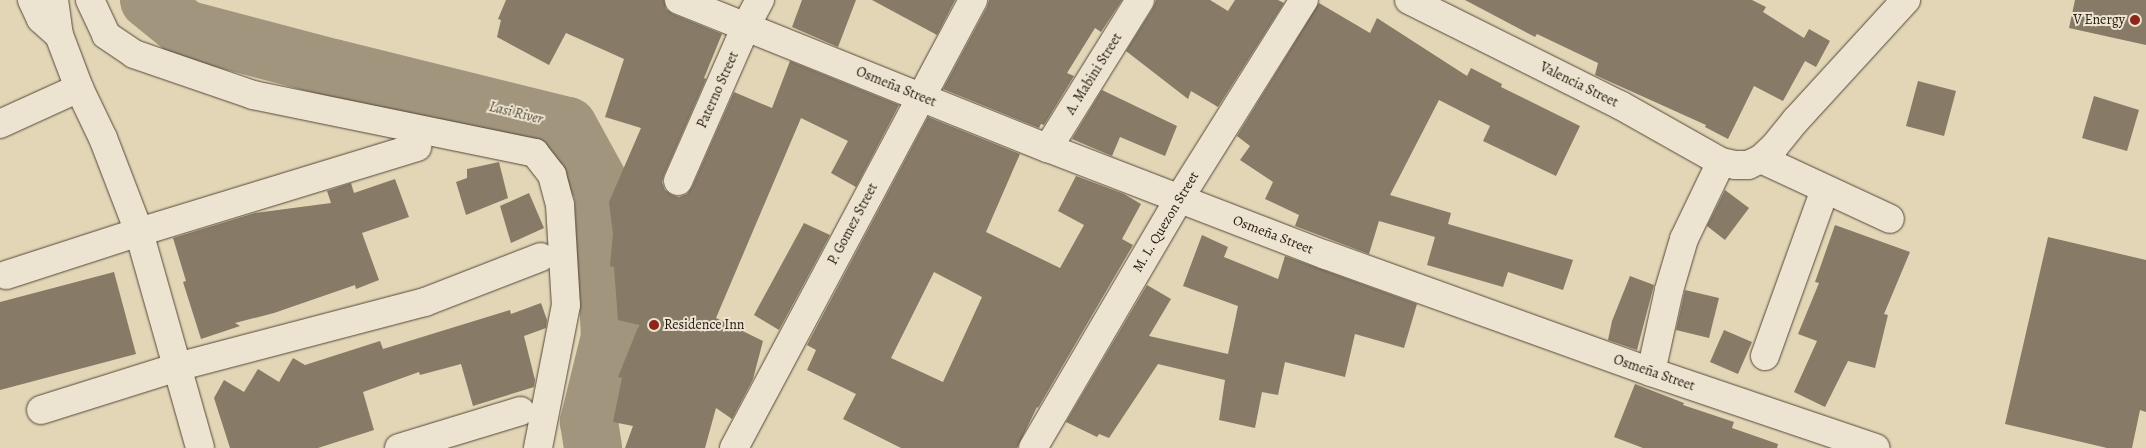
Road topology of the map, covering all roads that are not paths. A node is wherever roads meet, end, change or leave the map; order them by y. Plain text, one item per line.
1 (32, 0) edge
2 (54, 0) edge
3 (90, 0) edge
4 (679, 0) edge
5 (760, 0) edge
6 (974, 0) edge
7 (1140, 0) edge
8 (1304, 0) edge
9 (1410, 0) edge
10 (1906, 0) edge
11 (746, 26) junction
12 (59, 35) junction
13 (79, 88) junction
14 (921, 97) junction
15 (0, 124) edge
16 (417, 147) dead end
17 (1048, 148) junction
18 (1721, 162) junction
19 (1754, 162) junction
20 (678, 181) dead end
21 (1825, 189) junction
22 (1179, 199) junction
23 (1890, 219) dead end
24 (139, 232) junction
25 (541, 256) dead end
26 (6, 275) dead end
27 (1765, 356) dead end
28 (177, 367) junction
29 (1651, 372) junction
30 (42, 410) dead end
31 (521, 411) dead end
32 (200, 448) edge
33 (399, 448) edge
34 (538, 448) edge
35 (734, 448) edge
36 (1033, 448) edge
37 (1875, 448) edge

1 - 12 street
2 - 12 street
3 - 34 street
4 - 11 street, Osmeña Street
5 - 11 street, Paterno Street
6 - 14 street, P. Gomez Street
7 - 17 street, A. Mabini Street
8 - 22 street, M. L. Quezon Street
9 - 18 street, Valencia Street
10 - 19 street
11 - 14 street, Osmeña Street
11 - 20 street, Paterno Street
12 - 13 street
13 - 15 street
13 - 24 street
14 - 17 street, Osmeña Street
14 - 35 street, P. Gomez Street
16 - 24 street
17 - 22 street, Osmeña Street
18 - 19 street, Valencia Street
18 - 29 street
19 - 21 street, Valencia Street
21 - 23 street, Valencia Street
21 - 27 street
22 - 29 street, Osmeña Street
22 - 36 street, M. L. Quezon Street
24 - 26 street
24 - 28 street
25 - 28 street
28 - 30 street
28 - 32 street
29 - 37 street, Osmeña Street
31 - 33 street

